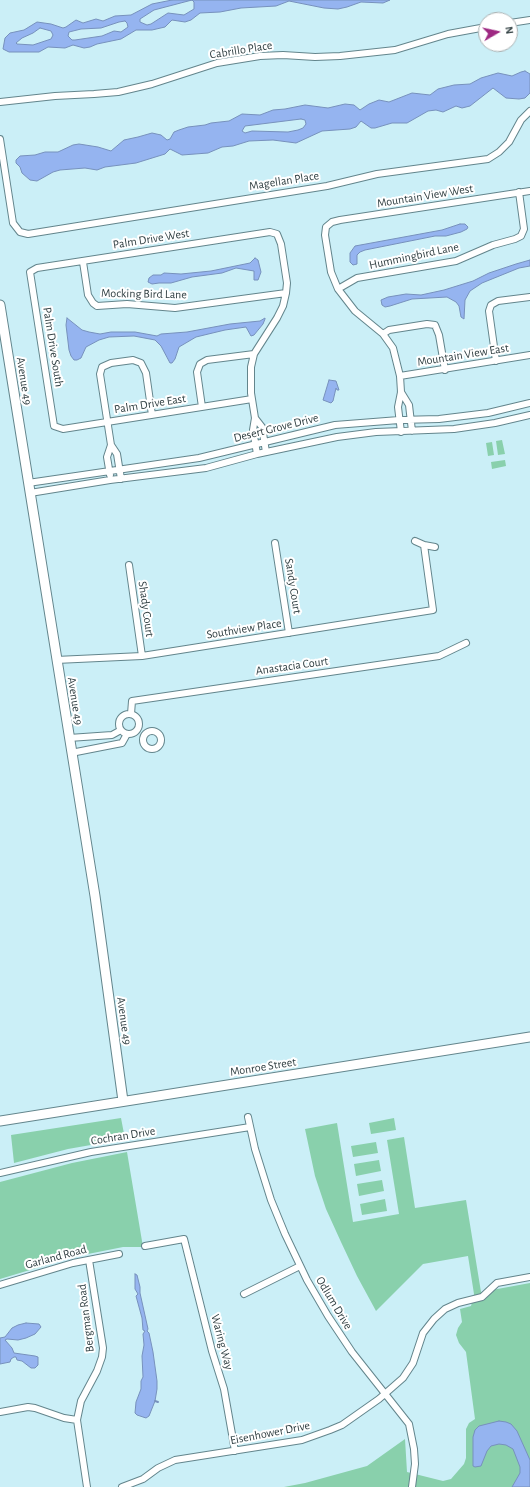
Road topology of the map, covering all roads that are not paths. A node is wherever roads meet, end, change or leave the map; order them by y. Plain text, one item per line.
1 (530, 20) edge
2 (518, 22) edge
3 (478, 28) edge
4 (0, 102) edge
5 (530, 111) edge
6 (0, 139) edge
7 (530, 190) edge
8 (519, 192) junction
9 (83, 262) junction
10 (30, 272) joint
11 (338, 289) junction
12 (286, 293) junction
13 (530, 297) edge
14 (0, 305) edge
15 (384, 334) junction
16 (254, 354) junction
17 (530, 356) edge
18 (496, 361) junction
19 (445, 370) junction
20 (400, 376) junction
21 (401, 392) junction
22 (252, 399) junction
23 (530, 403) edge
24 (202, 407) junction
25 (152, 415) junction
26 (530, 415) edge
27 (255, 418) junction
28 (399, 420) junction
29 (411, 420) junction
30 (107, 423) junction
31 (54, 426) joint
32 (412, 431) junction
33 (401, 432) junction
34 (265, 442) junction
35 (255, 444) junction
36 (111, 445) junction
37 (266, 452) junction
38 (257, 454) junction
39 (120, 469) junction
40 (109, 471) junction
41 (122, 479) junction
42 (110, 480) junction
43 (28, 483) junction
44 (30, 493) junction
45 (415, 541) dead end
46 (275, 543) dead end
47 (424, 546) junction
48 (435, 547) dead end
49 (129, 565) dead end
50 (289, 633) junction
51 (466, 643) dead end
52 (142, 656) junction
53 (56, 660) junction
54 (131, 714) junction
55 (121, 730) junction
56 (138, 730) junction
57 (127, 734) junction
58 (145, 735) dead end
59 (69, 738) junction
60 (71, 753) junction
61 (530, 1037) edge
62 (124, 1101) junction
63 (248, 1117) dead end
64 (0, 1121) edge
65 (250, 1127) junction
66 (0, 1173) edge
67 (145, 1246) dead end
68 (119, 1254) dead end
69 (89, 1260) junction
70 (300, 1266) junction
71 (530, 1277) edge
72 (0, 1285) edge
73 (244, 1294) dead end
74 (385, 1394) junction
75 (0, 1412) edge
76 (77, 1420) junction
77 (235, 1451) junction
78 (88, 1487) edge
79 (122, 1487) edge
80 (412, 1487) edge

1 - 2 street
3 - 4 street, Cabrillo Place
5 - 6 street, Magellan Place
7 - 8 street, Mountain View West
8 - 11 street, Hummingbird Lane
8 - 11 street, Mountain View West
9 - 10 street, Palm Drive West
9 - 12 street, Mocking Bird Lane
9 - 12 street, Palm Drive West
10 - 31 street, Palm Drive South
11 - 15 street
12 - 16 street
13 - 18 street
14 - 43 street, Avenue 49
15 - 19 street
15 - 20 street
16 - 22 street
16 - 24 street
17 - 18 street, Mountain View East
18 - 19 street, Mountain View East
19 - 20 street, Mountain View East
20 - 21 street
21 - 28 street
21 - 29 street
22 - 24 street, Palm Drive East
22 - 27 street
23 - 29 street, Desert Grove Drive
24 - 25 street, Palm Drive East
25 - 30 street, Palm Drive East
25 - 30 street
26 - 32 street, Desert Grove Drive
27 - 34 street
27 - 35 street
28 - 29 street, Desert Grove Drive
28 - 33 street
28 - 34 street, Desert Grove Drive
29 - 32 street
30 - 31 street, Palm Drive East
30 - 36 street
32 - 33 street, Desert Grove Drive
33 - 37 street, Desert Grove Drive
34 - 35 street, Desert Grove Drive
34 - 37 street
35 - 38 street
35 - 39 street, Desert Grove Drive
36 - 39 street
36 - 40 street
37 - 38 street, Desert Grove Drive
38 - 41 street, Desert Grove Drive
39 - 40 street, Desert Grove Drive
39 - 41 street
40 - 42 street
40 - 43 street, Desert Grove Drive
41 - 42 street, Desert Grove Drive
42 - 44 street, Desert Grove Drive
43 - 44 street, Avenue 49
44 - 53 street, Avenue 49
45 - 47 street
46 - 50 street, Sandy Court
47 - 48 street
47 - 50 street, Southview Place
49 - 52 street, Shady Court
50 - 52 street, Southview Place
51 - 54 street, Anastacia Court
52 - 53 street, Southview Place
53 - 59 street, Avenue 49
54 - 55 street, Anastacia Court
54 - 56 street
55 - 57 street
55 - 59 street
56 - 57 street
56 - 58 street
57 - 60 street
59 - 60 street, Avenue 49
60 - 62 street, Avenue 49
61 - 62 street, Monroe Street
62 - 64 street, Monroe Street
63 - 65 street, Odlum Drive
65 - 66 street, Cochran Drive
65 - 70 street, Odlum Drive
67 - 77 street, Waring Way
68 - 69 street, Garland Road
69 - 72 street, Garland Road
69 - 76 street, Bergman Road
70 - 73 street
70 - 74 street, Odlum Drive
71 - 74 street, Eisenhower Drive
74 - 77 street, Eisenhower Drive
74 - 80 street, Odlum Drive
75 - 76 street
76 - 78 street, Bergman Road
77 - 79 street, Eisenhower Drive

